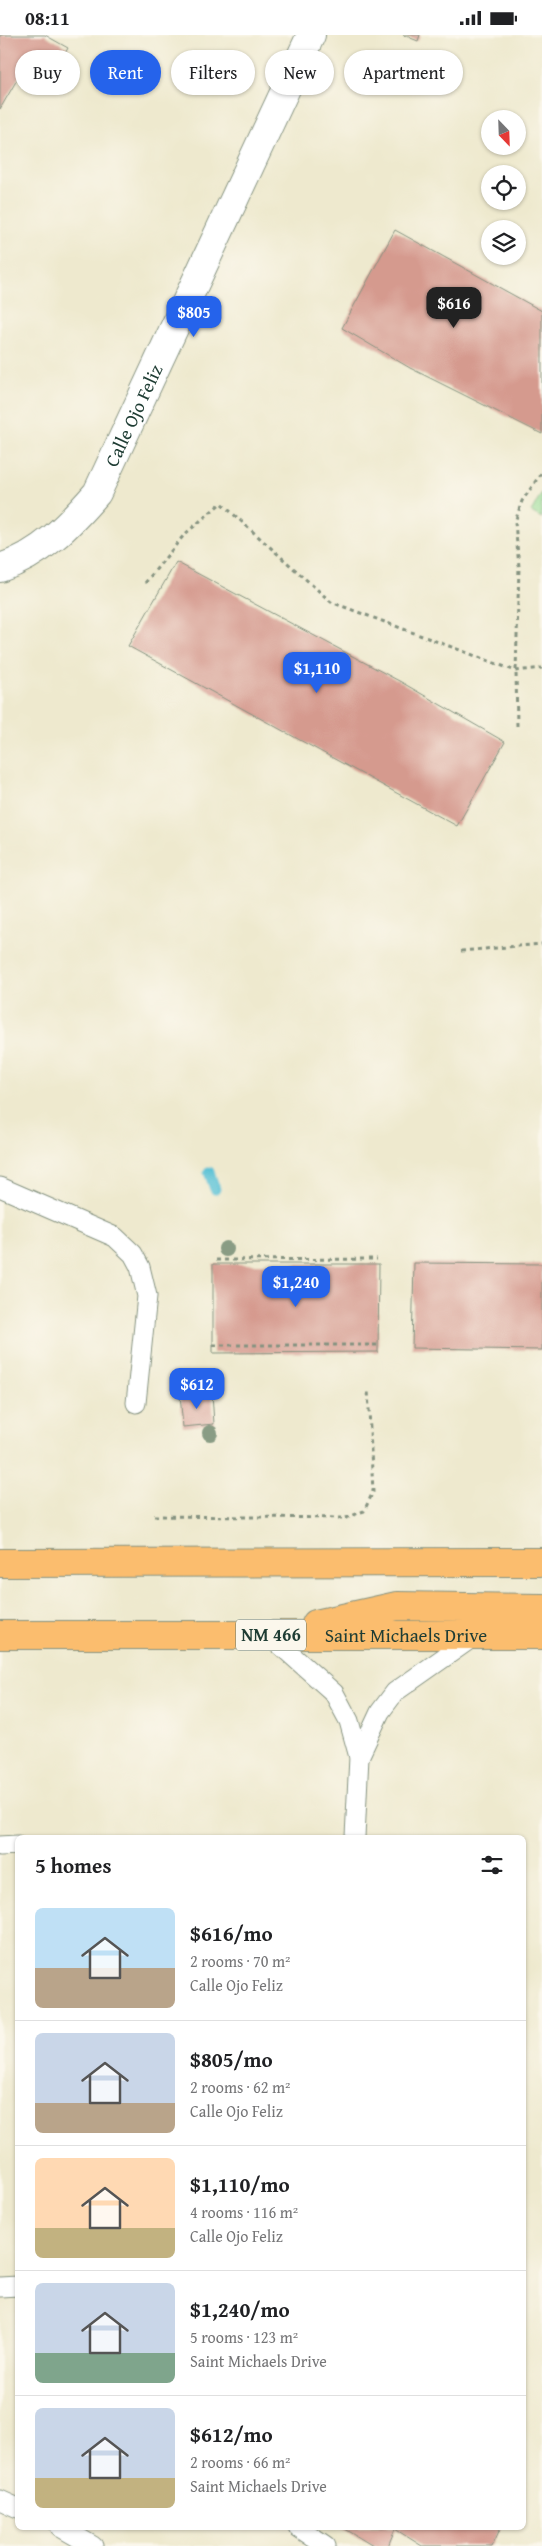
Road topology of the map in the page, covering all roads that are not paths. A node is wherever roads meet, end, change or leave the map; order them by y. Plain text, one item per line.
1 (311, 35) edge
2 (0, 568) edge
3 (0, 1187) edge
4 (136, 1403) dead end
5 (542, 1562) edge
6 (0, 1563) edge
7 (542, 1607) edge
8 (0, 1635) edge
9 (269, 1635) junction
10 (476, 1635) junction
11 (542, 1635) edge
12 (359, 1757) junction
13 (355, 1835) edge
14 (15, 1845) edge
15 (0, 1846) edge
16 (15, 2286) edge
17 (0, 2287) edge
18 (0, 2500) edge
19 (15, 2507) edge
20 (65, 2530) edge
21 (302, 2530) edge
22 (93, 2546) edge
23 (326, 2546) edge

1 - 2 street, Calle Ojo Feliz
3 - 4 lane
5 - 6 main road
7 - 9 main road
8 - 9 main road, Saint Michaels Drive / NM 466
9 - 10 main road, Saint Michaels Drive / NM 466
9 - 12 lane
10 - 11 main road, Saint Michaels Drive / NM 466
10 - 12 lane
12 - 13 lane
14 - 15 lane
16 - 17 lane
18 - 19 lane
20 - 22 lane
21 - 23 lane

